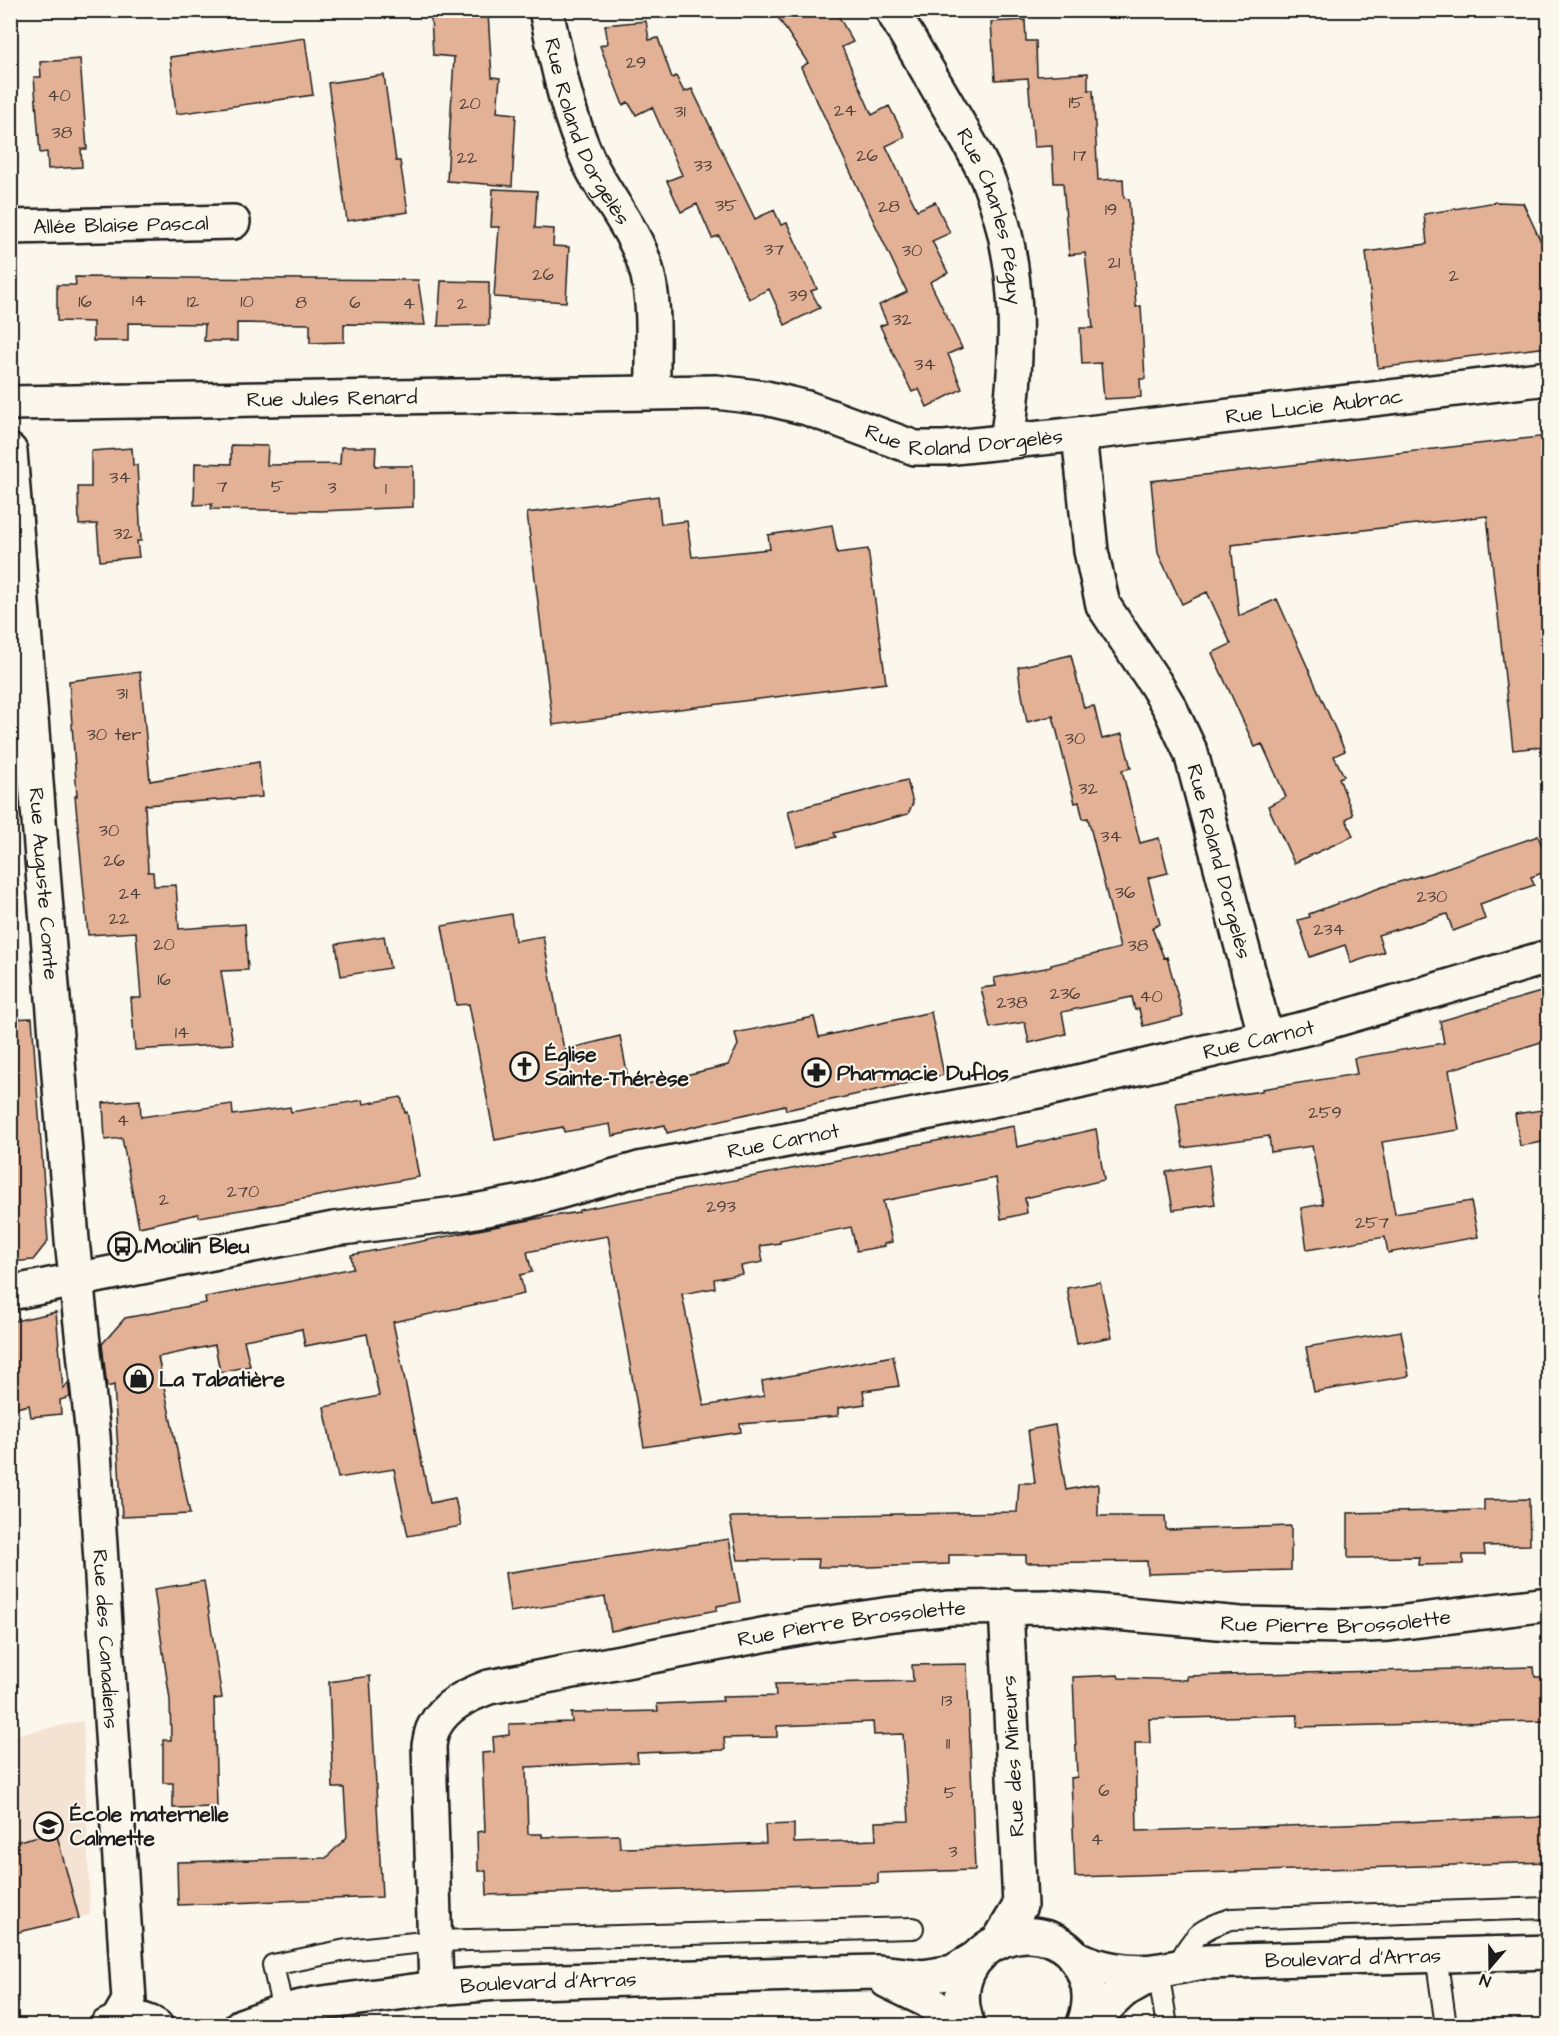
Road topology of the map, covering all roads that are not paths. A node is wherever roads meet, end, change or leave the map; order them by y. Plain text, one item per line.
1 (546, 10) edge
2 (892, 10) edge
3 (233, 222) dead end
4 (10, 227) edge
5 (1548, 378) edge
6 (653, 392) junction
7 (10, 403) edge
8 (1079, 434) junction
9 (1007, 442) junction
10 (10, 451) edge
11 (1548, 957) edge
12 (1266, 1038) junction
13 (77, 1280) junction
14 (10, 1293) edge
15 (1548, 1604) edge
16 (1006, 1606) junction
17 (1020, 1906) junction
18 (1548, 1908) edge
19 (913, 1928) dead end
20 (1046, 1938) junction
21 (434, 1941) junction
22 (988, 1949) junction
23 (1548, 1953) edge
24 (1436, 1955) junction
25 (1074, 1956) junction
26 (1168, 1969) junction
27 (853, 1972) junction
28 (436, 1988) junction
29 (283, 2011) junction
30 (132, 2019) edge
31 (245, 2025) edge
32 (959, 2025) edge
33 (968, 2025) edge
34 (1085, 2025) edge
35 (1167, 2025) edge
36 (1446, 2025) edge

1 - 6 street, Rue Roland Dorgelès
2 - 9 street, Rue Charles Péguy
3 - 4 street, Allée Blaise Pascal
5 - 8 street, Rue Lucie Aubrac
6 - 7 street, Rue Jules Renard
6 - 9 street, Rue Roland Dorgelès
8 - 9 street, Rue Roland Dorgelès
8 - 12 street, Rue Roland Dorgelès
10 - 13 street, Rue Auguste Comte
11 - 12 street, Rue Carnot
12 - 13 street, Rue Carnot
13 - 14 street, Rue Carnot
13 - 30 street, Rue des Canadiens
15 - 16 street, Rue Pierre Brossolette
16 - 17 street, Rue des Mineurs
16 - 21 street, Rue Pierre Brossolette
17 - 20 street
17 - 22 street
18 - 26 lane
19 - 21 lane
20 - 22 street
20 - 25 street, Boulevard d'Arras
21 - 28 street, Rue Pierre Brossolette
21 - 29 lane
22 - 27 street, Boulevard d'Arras
22 - 33 street
23 - 24 street, Boulevard d'Arras
24 - 26 street, Boulevard d'Arras
24 - 36 lane
25 - 26 street, Boulevard d'Arras
25 - 34 street
26 - 34 street, Boulevard d'Arras
26 - 35 lane
27 - 28 street, Boulevard d'Arras
27 - 32 street, Boulevard d'Arras
28 - 29 street, Boulevard d'Arras
29 - 31 street, Boulevard d'Arras

